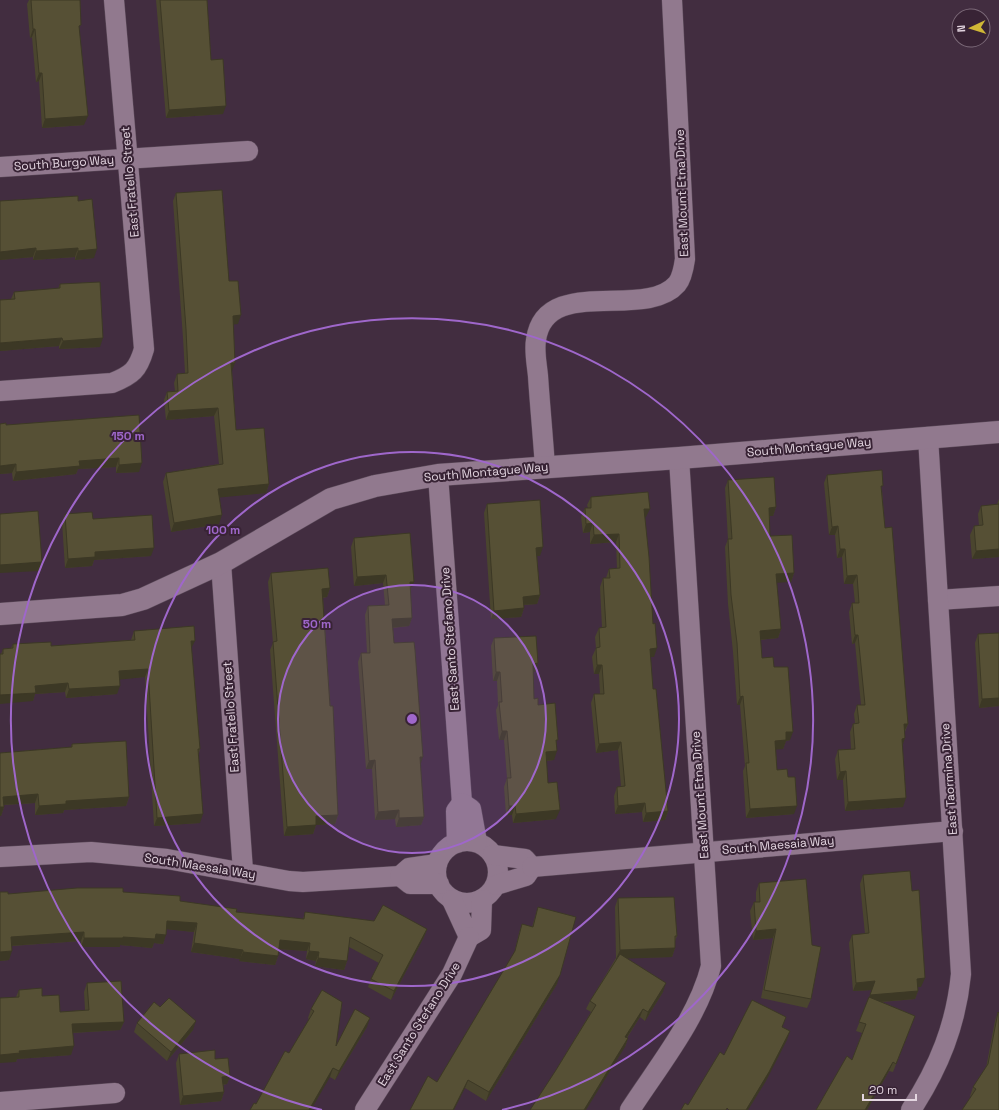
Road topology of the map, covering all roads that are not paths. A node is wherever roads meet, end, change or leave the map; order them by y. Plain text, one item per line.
1 (114, 0) edge
2 (672, 0) edge
3 (248, 151) dead end
4 (128, 159) junction
5 (0, 167) edge
6 (0, 391) edge
7 (999, 432) edge
8 (928, 437) junction
9 (678, 458) junction
10 (545, 467) junction
11 (438, 474) junction
12 (221, 563) junction
13 (999, 596) edge
14 (938, 600) junction
15 (0, 614) edge
16 (462, 803) junction
17 (953, 831) junction
18 (457, 842) junction
19 (477, 842) junction
20 (704, 852) junction
21 (494, 855) junction
22 (0, 857) edge
23 (437, 864) junction
24 (532, 867) junction
25 (243, 871) junction
26 (400, 876) junction
27 (439, 884) junction
28 (496, 885) junction
29 (452, 900) junction
30 (482, 900) junction
31 (469, 937) junction
32 (115, 1093) dead end
33 (0, 1102) edge
34 (366, 1110) edge
35 (630, 1110) edge
36 (911, 1110) edge

1 - 4 street, East Fratello Street
2 - 10 street, East Mount Etna Drive
3 - 4 street, South Burgo Way
4 - 5 street, South Burgo Way
4 - 6 street, East Fratello Street
7 - 8 street, South Montague Way
8 - 9 street, South Montague Way
8 - 14 street, East Taormina Drive
9 - 10 street, South Montague Way
9 - 20 street, East Mount Etna Drive
10 - 11 street, South Montague Way
11 - 12 street, South Montague Way
11 - 16 street, East Santo Stefano Drive
12 - 15 street, South Montague Way
12 - 25 street, East Fratello Street
13 - 14 street
14 - 17 street, East Taormina Drive
16 - 18 street, East Santo Stefano Drive
16 - 19 street
17 - 20 street, South Maesaia Way
17 - 36 street, East Taormina Drive
18 - 19 street
18 - 23 street
19 - 21 street
20 - 24 street, South Maesaia Way
20 - 35 street, East Mount Etna Drive
21 - 24 street
21 - 28 street
22 - 25 street, South Maesaia Way
23 - 26 street, South Maesaia Way
23 - 27 street
24 - 28 street
25 - 26 street, South Maesaia Way
26 - 27 street, South Maesaia Way
27 - 29 street
28 - 30 street
29 - 30 street
29 - 31 street
30 - 31 street, East Santo Stefano Drive
31 - 34 street, East Santo Stefano Drive
32 - 33 street

